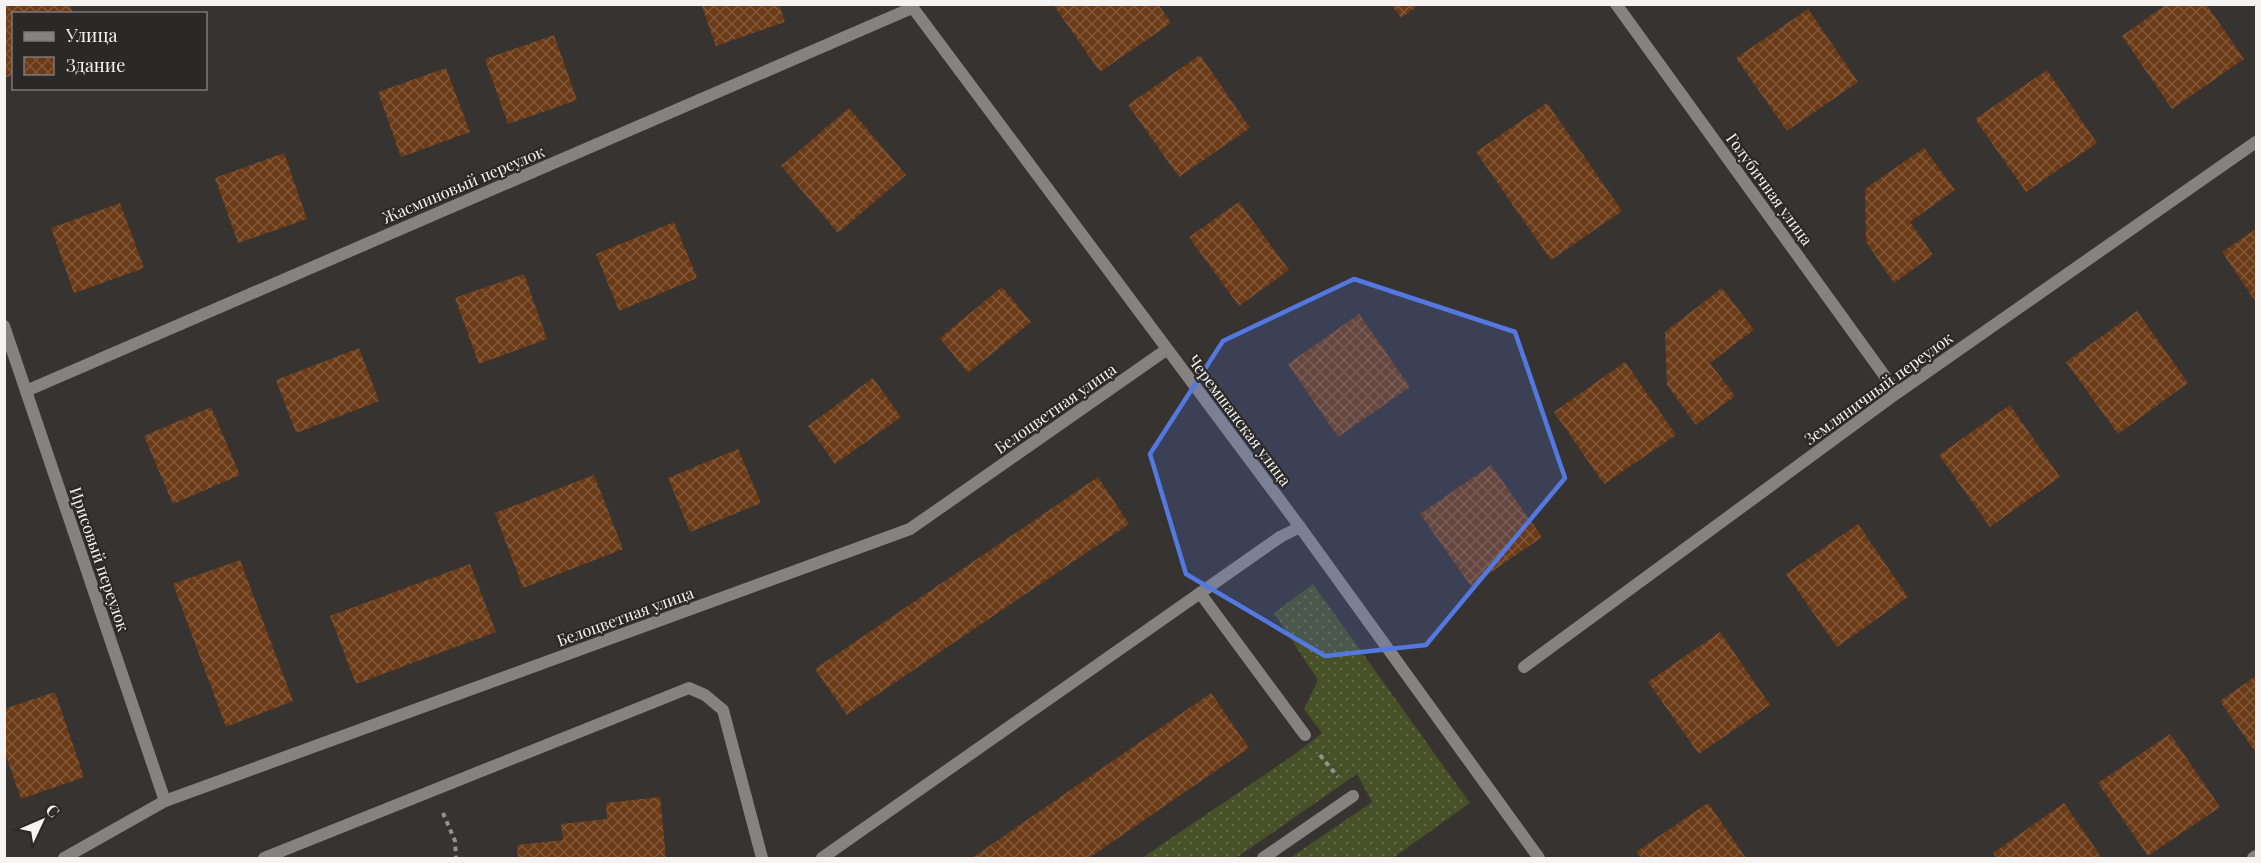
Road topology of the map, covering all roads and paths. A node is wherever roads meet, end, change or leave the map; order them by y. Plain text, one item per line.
1 (1616, 4) edge
2 (911, 6) edge
3 (2256, 142) edge
4 (4, 326) edge
5 (1166, 350) junction
6 (26, 391) junction
7 (1897, 393) junction
8 (1300, 527) junction
9 (1200, 593) junction
10 (1524, 667) dead end
11 (1305, 735) joint
12 (433, 791) junction
13 (1353, 796) joint
14 (165, 801) junction
15 (64, 858) edge
16 (264, 858) edge
17 (456, 858) edge
18 (762, 858) edge
19 (822, 858) edge
20 (1263, 858) edge
21 (1539, 858) edge

1 - 7 street, Голубичная улица
2 - 5 street, Черемшанская улица
2 - 6 street, Жасминовый переулок
3 - 7 street, Земляничный переулок
4 - 6 street, Ирисовый переулок
5 - 8 street, Черемшанская улица
5 - 14 street, Белоцветная улица
6 - 14 street, Ирисовый переулок
7 - 10 street, Земляничный переулок
8 - 9 street
8 - 21 street, Черемшанская улица
9 - 11 street
9 - 19 street
11 - 13 path
12 - 16 street
12 - 17 path
12 - 18 street
13 - 20 street
14 - 15 street, Белоцветная улица

